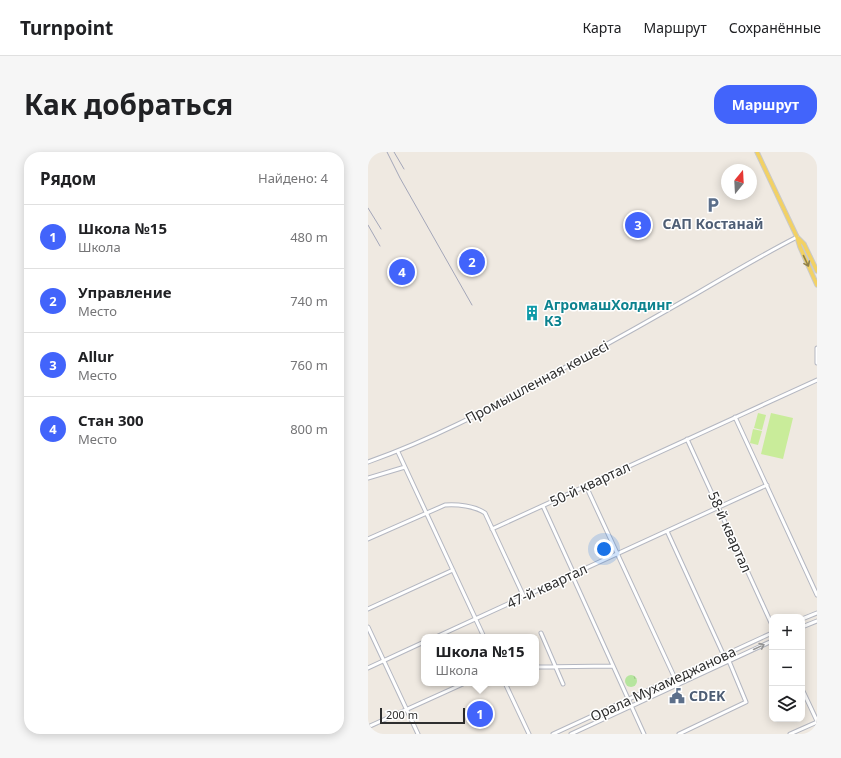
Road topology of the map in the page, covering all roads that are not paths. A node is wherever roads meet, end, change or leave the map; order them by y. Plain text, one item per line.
1 (757, 152) edge
2 (797, 237) junction
3 (817, 271) edge
4 (817, 285) edge
5 (817, 348) edge
6 (817, 363) edge
7 (817, 380) edge
8 (735, 417) junction
9 (687, 439) junction
10 (398, 452) junction
11 (368, 462) edge
12 (406, 467) junction
13 (368, 478) edge
14 (586, 486) junction
15 (767, 486) junction
16 (543, 506) junction
17 (718, 508) junction
18 (426, 513) junction
19 (492, 529) junction
20 (667, 531) junction
21 (368, 539) edge
22 (618, 554) junction
23 (453, 570) junction
24 (573, 574) junction
25 (817, 594) edge
26 (524, 597) junction
27 (368, 609) edge
28 (817, 612) edge
29 (769, 618) edge
30 (805, 618) edge
31 (476, 619) junction
32 (817, 620) edge
33 (368, 626) edge
34 (805, 626) edge
35 (541, 633) dead end
36 (443, 634) edge
37 (483, 634) edge
38 (769, 634) edge
39 (769, 642) edge
40 (421, 643) edge
41 (724, 656) junction
42 (384, 661) junction
43 (729, 661) junction
44 (613, 666) junction
45 (539, 667) edge
46 (556, 667) junction
47 (368, 668) edge
48 (675, 678) junction
49 (563, 684) dead end
50 (678, 685) junction
51 (459, 686) edge
52 (506, 686) edge
53 (805, 695) edge
54 (628, 699) junction
55 (632, 706) junction
56 (407, 710) junction
57 (817, 721) edge
58 (368, 727) edge
59 (418, 734) edge
60 (529, 734) edge
61 (554, 734) edge
62 (571, 734) edge
63 (644, 734) edge
64 (679, 734) edge
65 (790, 734) edge

1 - 2 main road
2 - 3 main road
2 -> 4 main road
2 - 10 street, Промышленная көшесі
5 - 6 street
7 - 8 street, 50-й квартал
8 - 9 street, 50-й квартал
8 - 15 street
9 - 14 street, 50-й квартал
9 - 17 street, 58-й квартал
10 - 11 street, Промышленная көшесі
10 - 12 street
12 - 13 street
12 - 18 street
14 - 16 street, 50-й квартал
14 - 22 street
15 - 17 street, 47-й квартал
15 - 25 street
16 - 19 street, 50-й квартал
16 - 24 street
17 - 20 street, 47-й квартал
17 - 29 street, 58-й квартал
18 - 19 street
18 - 21 street
18 - 23 street
19 - 26 street
20 - 22 street, 47-й квартал
20 - 41 street
22 - 24 street, 47-й квартал
22 - 48 street
23 - 27 street
23 - 31 street
24 - 26 street, 47-й квартал
24 - 44 street
26 - 31 street, 47-й квартал
28 - 30 street
31 - 36 street, 47-й квартал
31 - 37 street
32 - 34 street
33 - 42 street
35 - 46 street
38 - 41 street, Орала Мухамеджанова
43 -> 39 street, Орала Мухамеджанова
40 - 42 street
41 - 43 street
41 - 48 street, Орала Мухамеджанова
42 - 47 street
42 - 56 street
43 - 50 street, Орала Мухамеджанова
43 - 64 street
44 - 46 street
44 - 54 street
45 - 46 street
46 - 49 street
48 - 50 street
48 - 54 street, Орала Мухамеджанова
50 - 55 street, Орала Мухамеджанова
51 - 56 street
52 - 60 street
53 - 57 street
54 - 55 street
54 - 61 street, Орала Мухамеджанова
55 - 62 street, Орала Мухамеджанова
55 - 63 street
56 - 58 street
56 - 59 street
57 - 65 street

